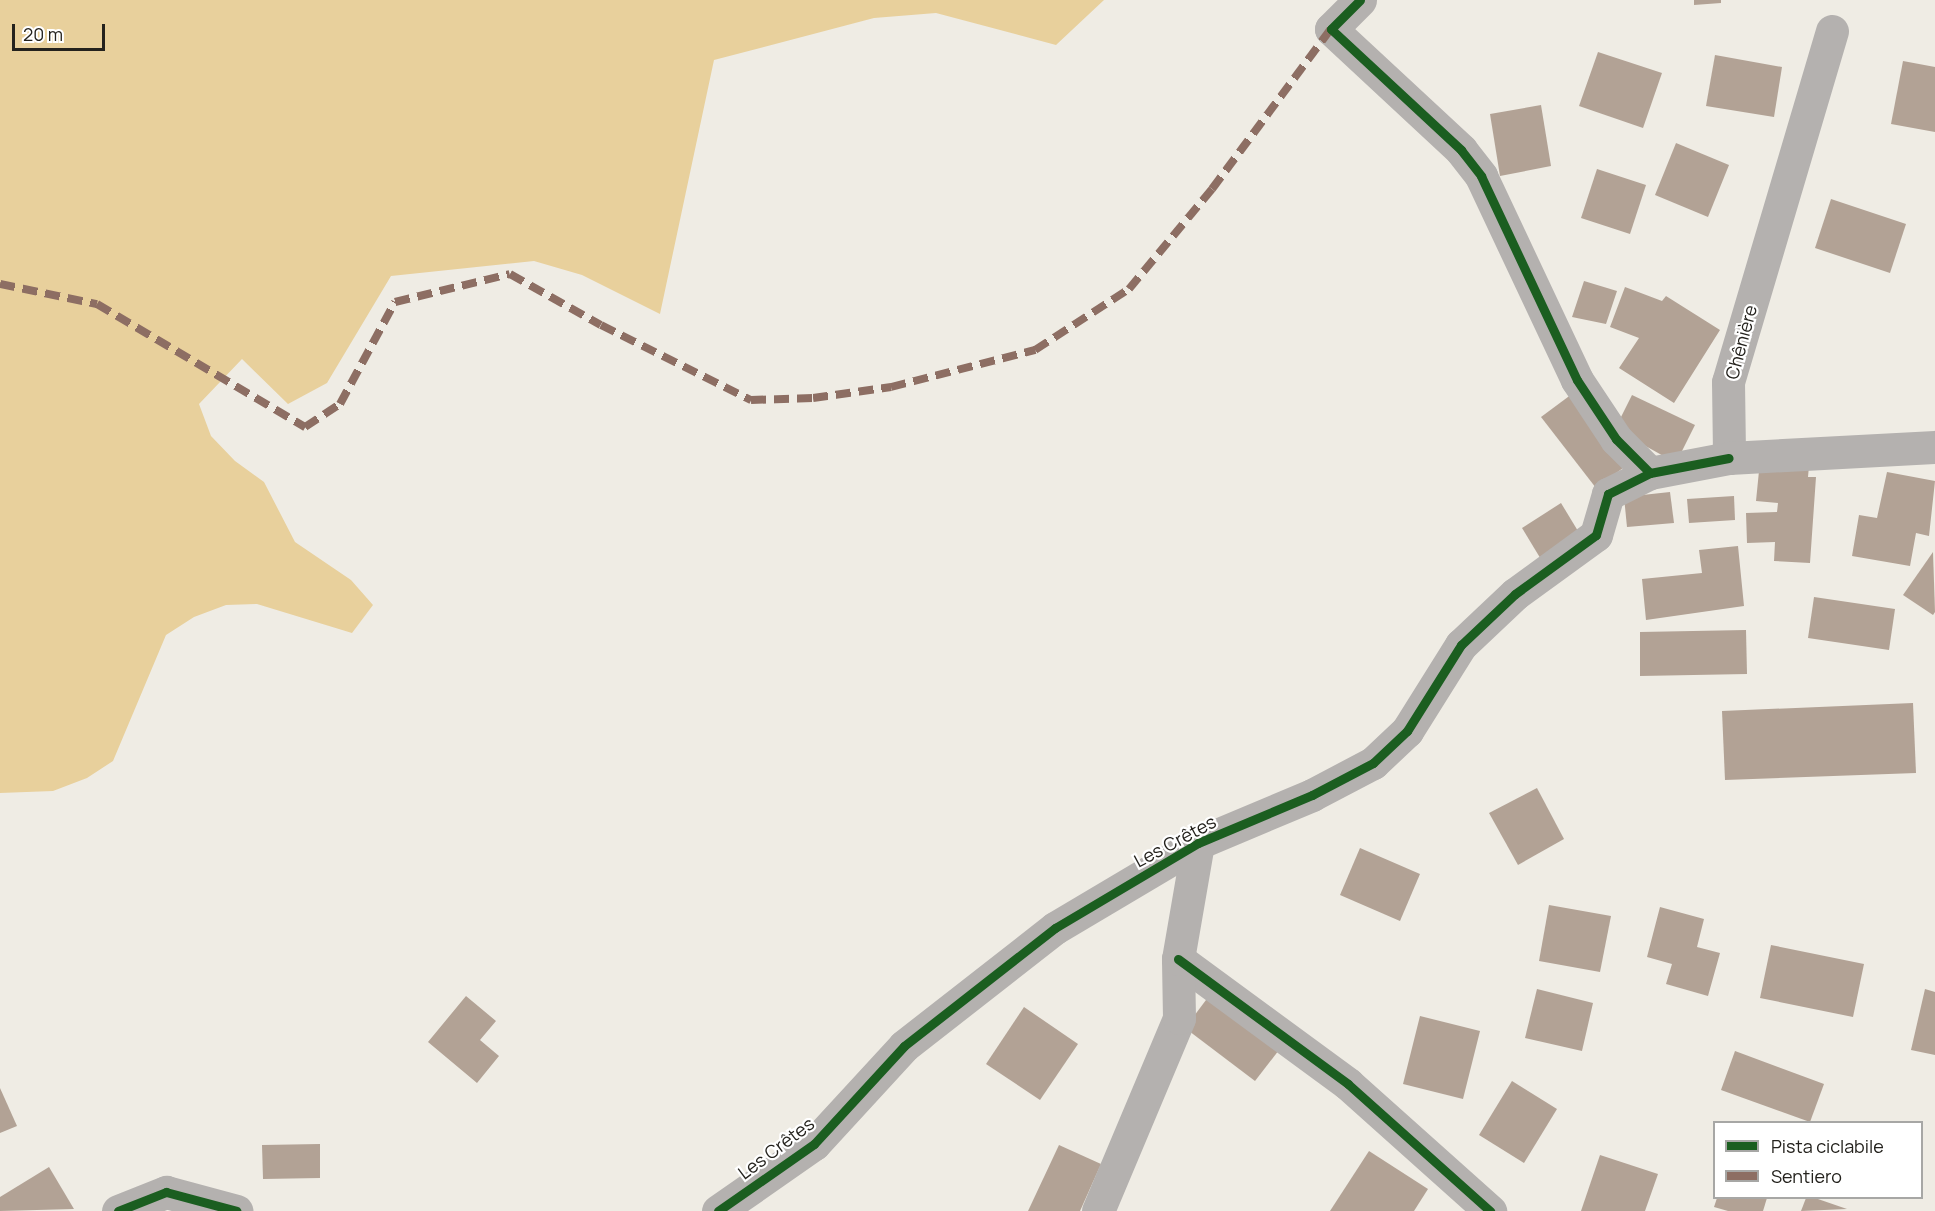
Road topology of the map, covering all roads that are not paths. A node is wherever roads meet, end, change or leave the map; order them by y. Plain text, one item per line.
1 (1360, 0) edge
2 (1832, 31) dead end
3 (1935, 447) edge
4 (1729, 458) junction
5 (1650, 473) junction
6 (1198, 843) junction
7 (1178, 959) junction
8 (117, 1211) edge
9 (237, 1211) edge
10 (718, 1211) edge
11 (1098, 1211) edge
12 (1490, 1211) edge

1 - 5 street
2 - 4 street, Chênière
3 - 4 street
4 - 5 street, Les Crêtes
5 - 6 street, Les Crêtes
6 - 7 street
6 - 10 street, Les Crêtes
7 - 11 street
7 - 12 street
8 - 9 street

